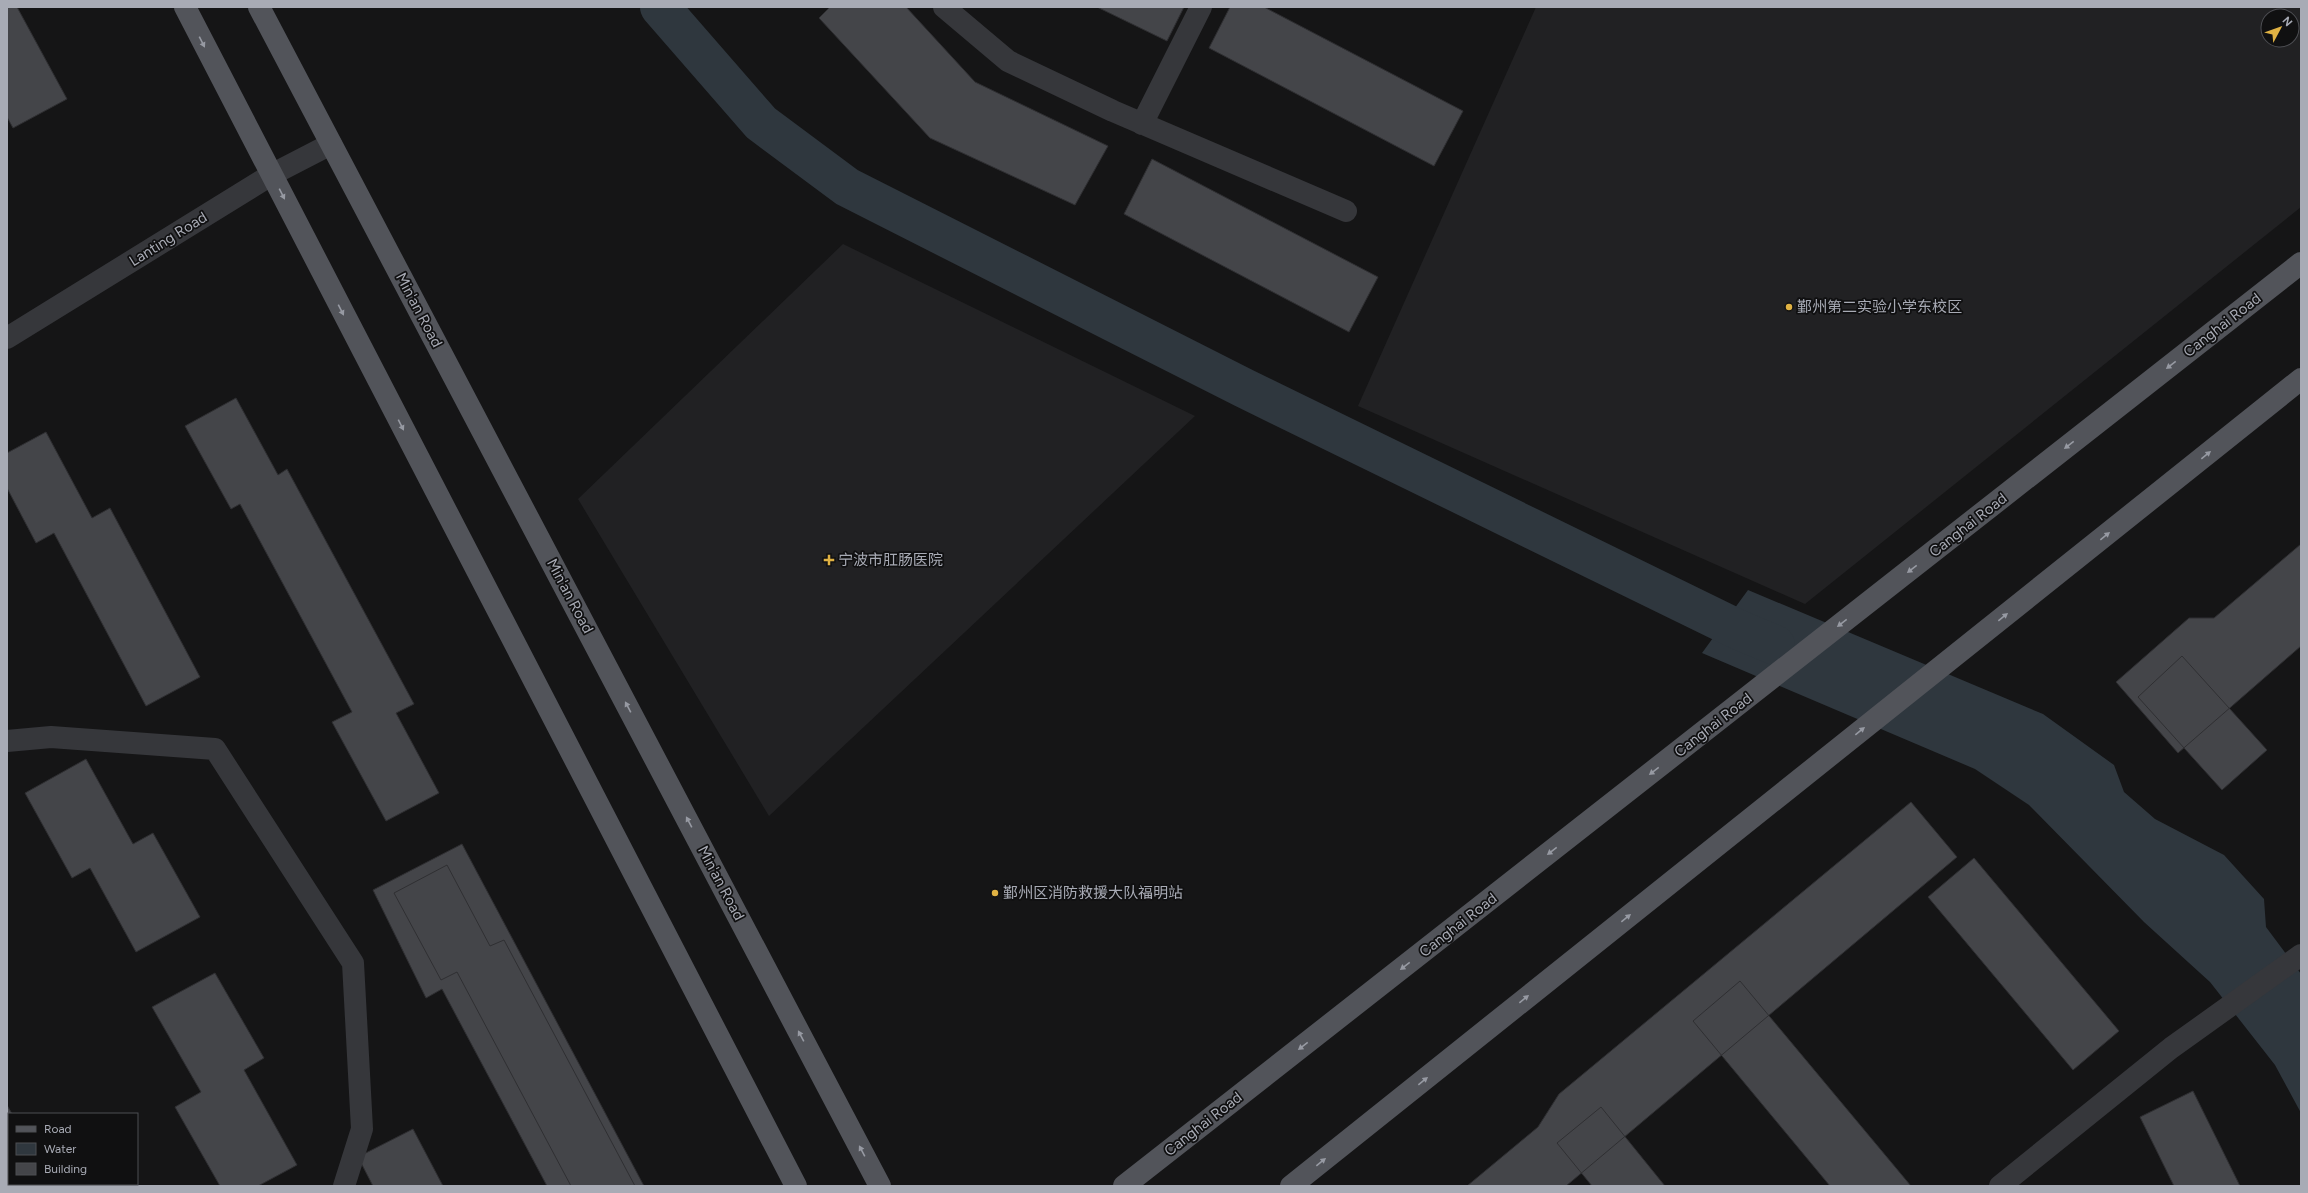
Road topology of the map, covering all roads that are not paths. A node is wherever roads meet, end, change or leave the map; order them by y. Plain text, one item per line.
1 (185, 7) edge
2 (259, 7) edge
3 (944, 7) edge
4 (1201, 7) edge
5 (1142, 124) junction
6 (331, 144) junction
7 (271, 175) junction
8 (1346, 211) dead end
9 (2301, 263) edge
10 (7, 338) edge
11 (2301, 379) edge
12 (7, 741) edge
13 (2301, 955) edge
14 (344, 1186) edge
15 (796, 1186) edge
16 (880, 1186) edge
17 (1124, 1186) edge
18 (1291, 1186) edge
19 (2000, 1186) edge

1 -> 7 main road
2 - 6 main road, Min'an Road
3 - 5 street
4 - 5 street
5 - 8 street
6 - 7 street, Lanting Road
16 -> 6 main road, Min'an Road
7 - 10 street, Lanting Road
7 -> 15 main road
9 -> 17 main road, Canghai Road
18 -> 11 main road
12 - 14 street
13 - 19 street

